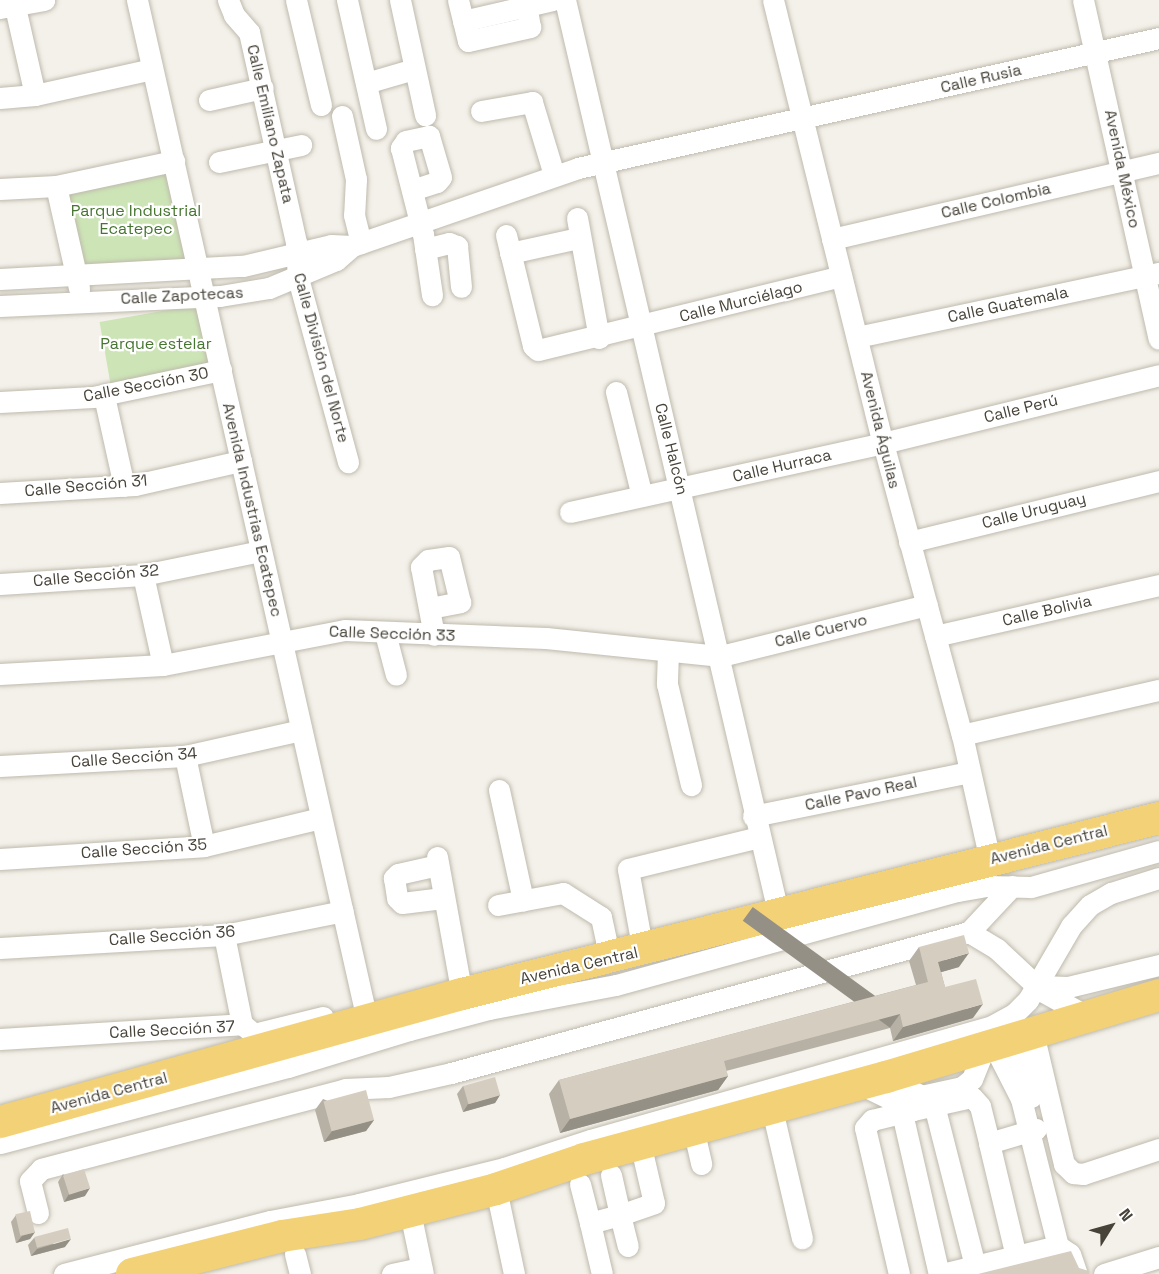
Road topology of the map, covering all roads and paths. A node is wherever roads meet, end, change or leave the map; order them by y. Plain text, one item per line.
1 (44, 0) edge
2 (137, 0) edge
3 (228, 0) edge
4 (296, 0) edge
5 (347, 0) edge
6 (400, 0) edge
7 (458, 0) edge
8 (553, 0) edge
9 (565, 0) edge
10 (773, 0) edge
11 (1083, 0) edge
12 (525, 3) edge
13 (8, 7) edge
14 (1159, 38) edge
15 (1096, 53) junction
16 (152, 69) junction
17 (414, 69) junction
18 (366, 83) junction
19 (263, 88) junction
20 (35, 95) junction
21 (0, 98) edge
22 (209, 100) dead end
23 (321, 105) dead end
24 (482, 111) dead end
25 (425, 115) dead end
26 (342, 116) dead end
27 (803, 118) junction
28 (376, 129) dead end
29 (301, 145) dead end
30 (277, 151) junction
31 (174, 160) junction
32 (219, 162) dead end
33 (603, 162) junction
34 (1159, 163) edge
35 (1123, 172) junction
36 (554, 175) junction
37 (56, 186) junction
38 (0, 189) edge
39 (412, 190) dead end
40 (420, 221) junction
41 (832, 239) junction
42 (357, 244) junction
43 (425, 249) junction
44 (297, 255) junction
45 (198, 269) junction
46 (76, 275) junction
47 (1152, 275) edge
48 (841, 276) junction
49 (298, 278) junction
50 (0, 279) edge
51 (460, 287) dead end
52 (432, 295) dead end
53 (205, 296) junction
54 (81, 301) junction
55 (0, 306) edge
56 (641, 328) junction
57 (857, 337) junction
58 (599, 338) junction
59 (1159, 339) edge
60 (221, 370) junction
61 (1159, 375) edge
62 (616, 392) dead end
63 (104, 396) junction
64 (0, 402) edge
65 (883, 443) junction
66 (241, 462) junction
67 (348, 462) dead end
68 (1159, 481) edge
69 (124, 486) junction
70 (681, 489) junction
71 (0, 493) edge
72 (642, 496) junction
73 (570, 512) dead end
74 (909, 542) junction
75 (261, 551) junction
76 (143, 575) junction
77 (0, 584) edge
78 (1159, 585) edge
79 (927, 604) junction
80 (430, 608) dead end
81 (385, 633) junction
82 (434, 635) junction
83 (935, 636) junction
84 (282, 640) junction
85 (668, 652) junction
86 (715, 656) junction
87 (163, 665) junction
88 (0, 674) edge
89 (396, 675) dead end
90 (1159, 690) edge
91 (301, 730) junction
92 (962, 735) junction
93 (185, 756) junction
94 (0, 766) edge
95 (970, 772) junction
96 (691, 785) dead end
97 (499, 790) dead end
98 (753, 816) junction
99 (321, 818) junction
100 (1159, 818) edge
101 (759, 837) junction
102 (204, 846) junction
103 (1159, 852) edge
104 (0, 859) edge
105 (990, 860) junction
106 (1159, 878) edge
107 (1012, 886) junction
108 (443, 898) junction
109 (775, 899) dead end
110 (523, 900) junction
111 (498, 905) dead end
112 (343, 911) junction
113 (969, 932) junction
114 (224, 935) junction
115 (0, 948) edge
116 (643, 951) junction
117 (605, 961) junction
118 (1159, 965) edge
119 (670, 970) junction
120 (1159, 973) edge
121 (1038, 986) junction
122 (462, 994) junction
123 (1159, 995) edge
124 (1085, 1015) junction
125 (353, 1017) junction
126 (242, 1024) junction
127 (0, 1039) edge
128 (1007, 1042) junction
129 (873, 1081) junction
130 (771, 1105) junction
131 (934, 1105) junction
132 (907, 1112) junction
133 (0, 1122) edge
134 (693, 1128) junction
135 (1034, 1137) junction
136 (0, 1143) edge
137 (640, 1143) junction
138 (989, 1143) junction
139 (1159, 1149) edge
140 (701, 1164) dead end
141 (1072, 1173) junction
142 (611, 1175) dead end
143 (1043, 1183) junction
144 (580, 1184) dead end
145 (496, 1190) junction
146 (410, 1212) junction
147 (38, 1213) dead end
148 (620, 1215) junction
149 (590, 1223) junction
150 (802, 1238) dead end
151 (628, 1246) dead end
152 (1058, 1246) junction
153 (1016, 1256) junction
154 (1159, 1257) edge
155 (975, 1266) junction
156 (422, 1271) edge
157 (64, 1274) edge
158 (132, 1274) edge
159 (392, 1274) edge
160 (514, 1274) edge
161 (602, 1274) edge
162 (899, 1274) edge
163 (941, 1274) edge
164 (1077, 1274) edge
165 (1104, 1274) edge

1 - 13 street
2 - 16 street, Avenida Industrias Ecatepec
3 - 19 street, Calle Emiliano Zapata
4 - 23 street
5 - 18 street
6 - 17 street
7 - 12 street
8 - 12 street
9 - 33 street, Calle Halcón
10 - 27 street, Avenida Águilas
11 - 15 street, Avenida México
13 - 20 street
14 - 15 street, Calle Rusia
15 - 27 street, Calle Rusia
15 - 35 street, Avenida México
16 - 20 street
16 - 31 street, Avenida Industrias Ecatepec
17 - 18 street
17 - 25 street
18 - 28 street
19 - 22 street
19 - 30 street, Calle Emiliano Zapata
20 - 21 street
24 - 36 street
26 - 42 street
27 - 33 street, Calle Rusia
27 - 41 street, Avenida Águilas
29 - 30 street
30 - 32 street
30 - 44 street, Calle Emiliano Zapata
31 - 37 street
31 - 45 street, Avenida Industrias Ecatepec
33 - 36 street, Calle Zapotecas
33 - 56 street, Calle Halcón
34 - 35 street, Calle Colombia
35 - 41 street, Calle Colombia
35 - 47 street, Avenida México
36 - 40 street, Calle Zapotecas
37 - 38 street
37 - 46 street
39 - 40 street
40 - 42 street, Calle Zapotecas
40 - 43 street
41 - 48 street, Avenida Águilas
42 - 44 street, Calle Zapotecas
42 - 49 street, Calle Zapotecas
43 - 51 street
43 - 52 street
44 - 45 street, Calle Zapotecas
44 - 49 street, Calle División del Norte
45 - 46 street, Calle Zapotecas
45 - 53 street, Avenida Industrias Ecatepec
46 - 50 street, Calle Zapotecas
46 - 54 street
47 - 57 street, Calle Guatemala
47 - 59 street, Avenida México
48 - 56 street, Calle Murciélago
48 - 57 street, Avenida Águilas
49 - 53 street, Calle Zapotecas
49 - 67 street, Calle División del Norte
53 - 54 street, Calle Zapotecas
53 - 60 street, Avenida Industrias Ecatepec
54 - 55 street, Calle Zapotecas
56 - 58 street, Calle Murciélago
56 - 70 street, Calle Halcón
57 - 65 street, Avenida Águilas
58 - 58 street, Calle Murciélago
60 - 63 street, Calle Sección 30
60 - 66 street, Avenida Industrias Ecatepec
61 - 65 street, Calle Perú
62 - 72 street
63 - 64 street, Calle Sección 30
63 - 69 street
65 - 70 street, Calle Hurraca
65 - 74 street, Avenida Águilas
66 - 69 street, Calle Sección 31
66 - 75 street, Avenida Industrias Ecatepec
68 - 74 street, Calle Uruguay
69 - 71 street, Calle Sección 31
70 - 72 street, Calle Hurraca
70 - 86 street, Calle Halcón
72 - 73 street, Calle Hurraca
74 - 79 street, Avenida Águilas
75 - 76 street, Calle Sección 32
75 - 84 street, Avenida Industrias Ecatepec
76 - 77 street, Calle Sección 32
76 - 87 street
78 - 83 street, Calle Bolivia
79 - 83 street, Avenida Águilas
79 - 86 street, Calle Cuervo
80 - 82 street
81 - 82 street, Calle Sección 33
81 - 84 street, Calle Sección 33
81 - 89 street
82 - 85 street, Calle Sección 33
83 - 92 street, Avenida Águilas
84 - 87 street, Calle Sección 33
84 - 91 street, Avenida Industrias Ecatepec
85 - 86 street, Calle Sección 33
85 - 96 street
86 - 98 street, Calle Halcón
87 - 88 street, Calle Sección 33
90 - 92 street
91 - 93 street, Calle Sección 34
91 - 99 street, Avenida Industrias Ecatepec
92 - 95 street, Avenida Águilas
93 - 94 street, Calle Sección 34
93 - 102 street
95 - 98 street, Calle Pavo Real
95 - 105 street, Avenida Águilas
97 - 110 street
98 - 101 street, Calle Halcón
99 - 102 street, Calle Sección 35
99 - 112 street, Avenida Industrias Ecatepec
100 - 105 highway, Avenida Central
101 - 109 street, Calle Halcón
101 - 116 street
102 - 104 street, Calle Sección 35
103 - 107 street
105 - 116 highway, Avenida Central
106 - 121 street
107 - 113 street
107 - 119 street
108 - 108 street
108 - 122 street
110 - 111 street
110 - 117 street
112 - 114 street, Calle Sección 36
112 - 125 street, Avenida Industrias Ecatepec
113 - 121 street
113 - 147 street
114 - 115 street, Calle Sección 36
114 - 126 street
116 - 117 highway, Avenida Central
117 - 119 street
117 - 122 highway, Avenida Central
118 - 121 street
119 - 136 street
120 - 124 highway
121 - 124 street
121 - 157 street
122 - 125 highway, Avenida Central
123 - 124 highway
124 - 128 highway
125 - 126 street, Calle Sección 37
125 - 133 highway, Avenida Central
126 - 127 street, Calle Sección 37
128 - 129 highway
128 - 135 street
128 - 141 street
129 - 130 highway
129 - 132 street
130 - 134 highway
130 - 150 street
131 - 132 street
131 - 138 street
131 - 155 street
132 - 162 street
132 - 163 street
134 - 137 highway
134 - 140 street
135 - 138 street
135 - 143 street
137 - 145 highway
137 - 148 street
138 - 153 street
139 - 141 street
141 - 143 street
142 - 148 street
143 - 152 street
144 - 149 street
145 - 146 highway
145 - 160 street
146 - 156 street
146 - 158 highway
148 - 149 street
148 - 151 street
149 - 161 street
152 - 153 street
152 - 164 street
153 - 155 street
154 - 165 street
155 - 163 street
156 - 159 street

